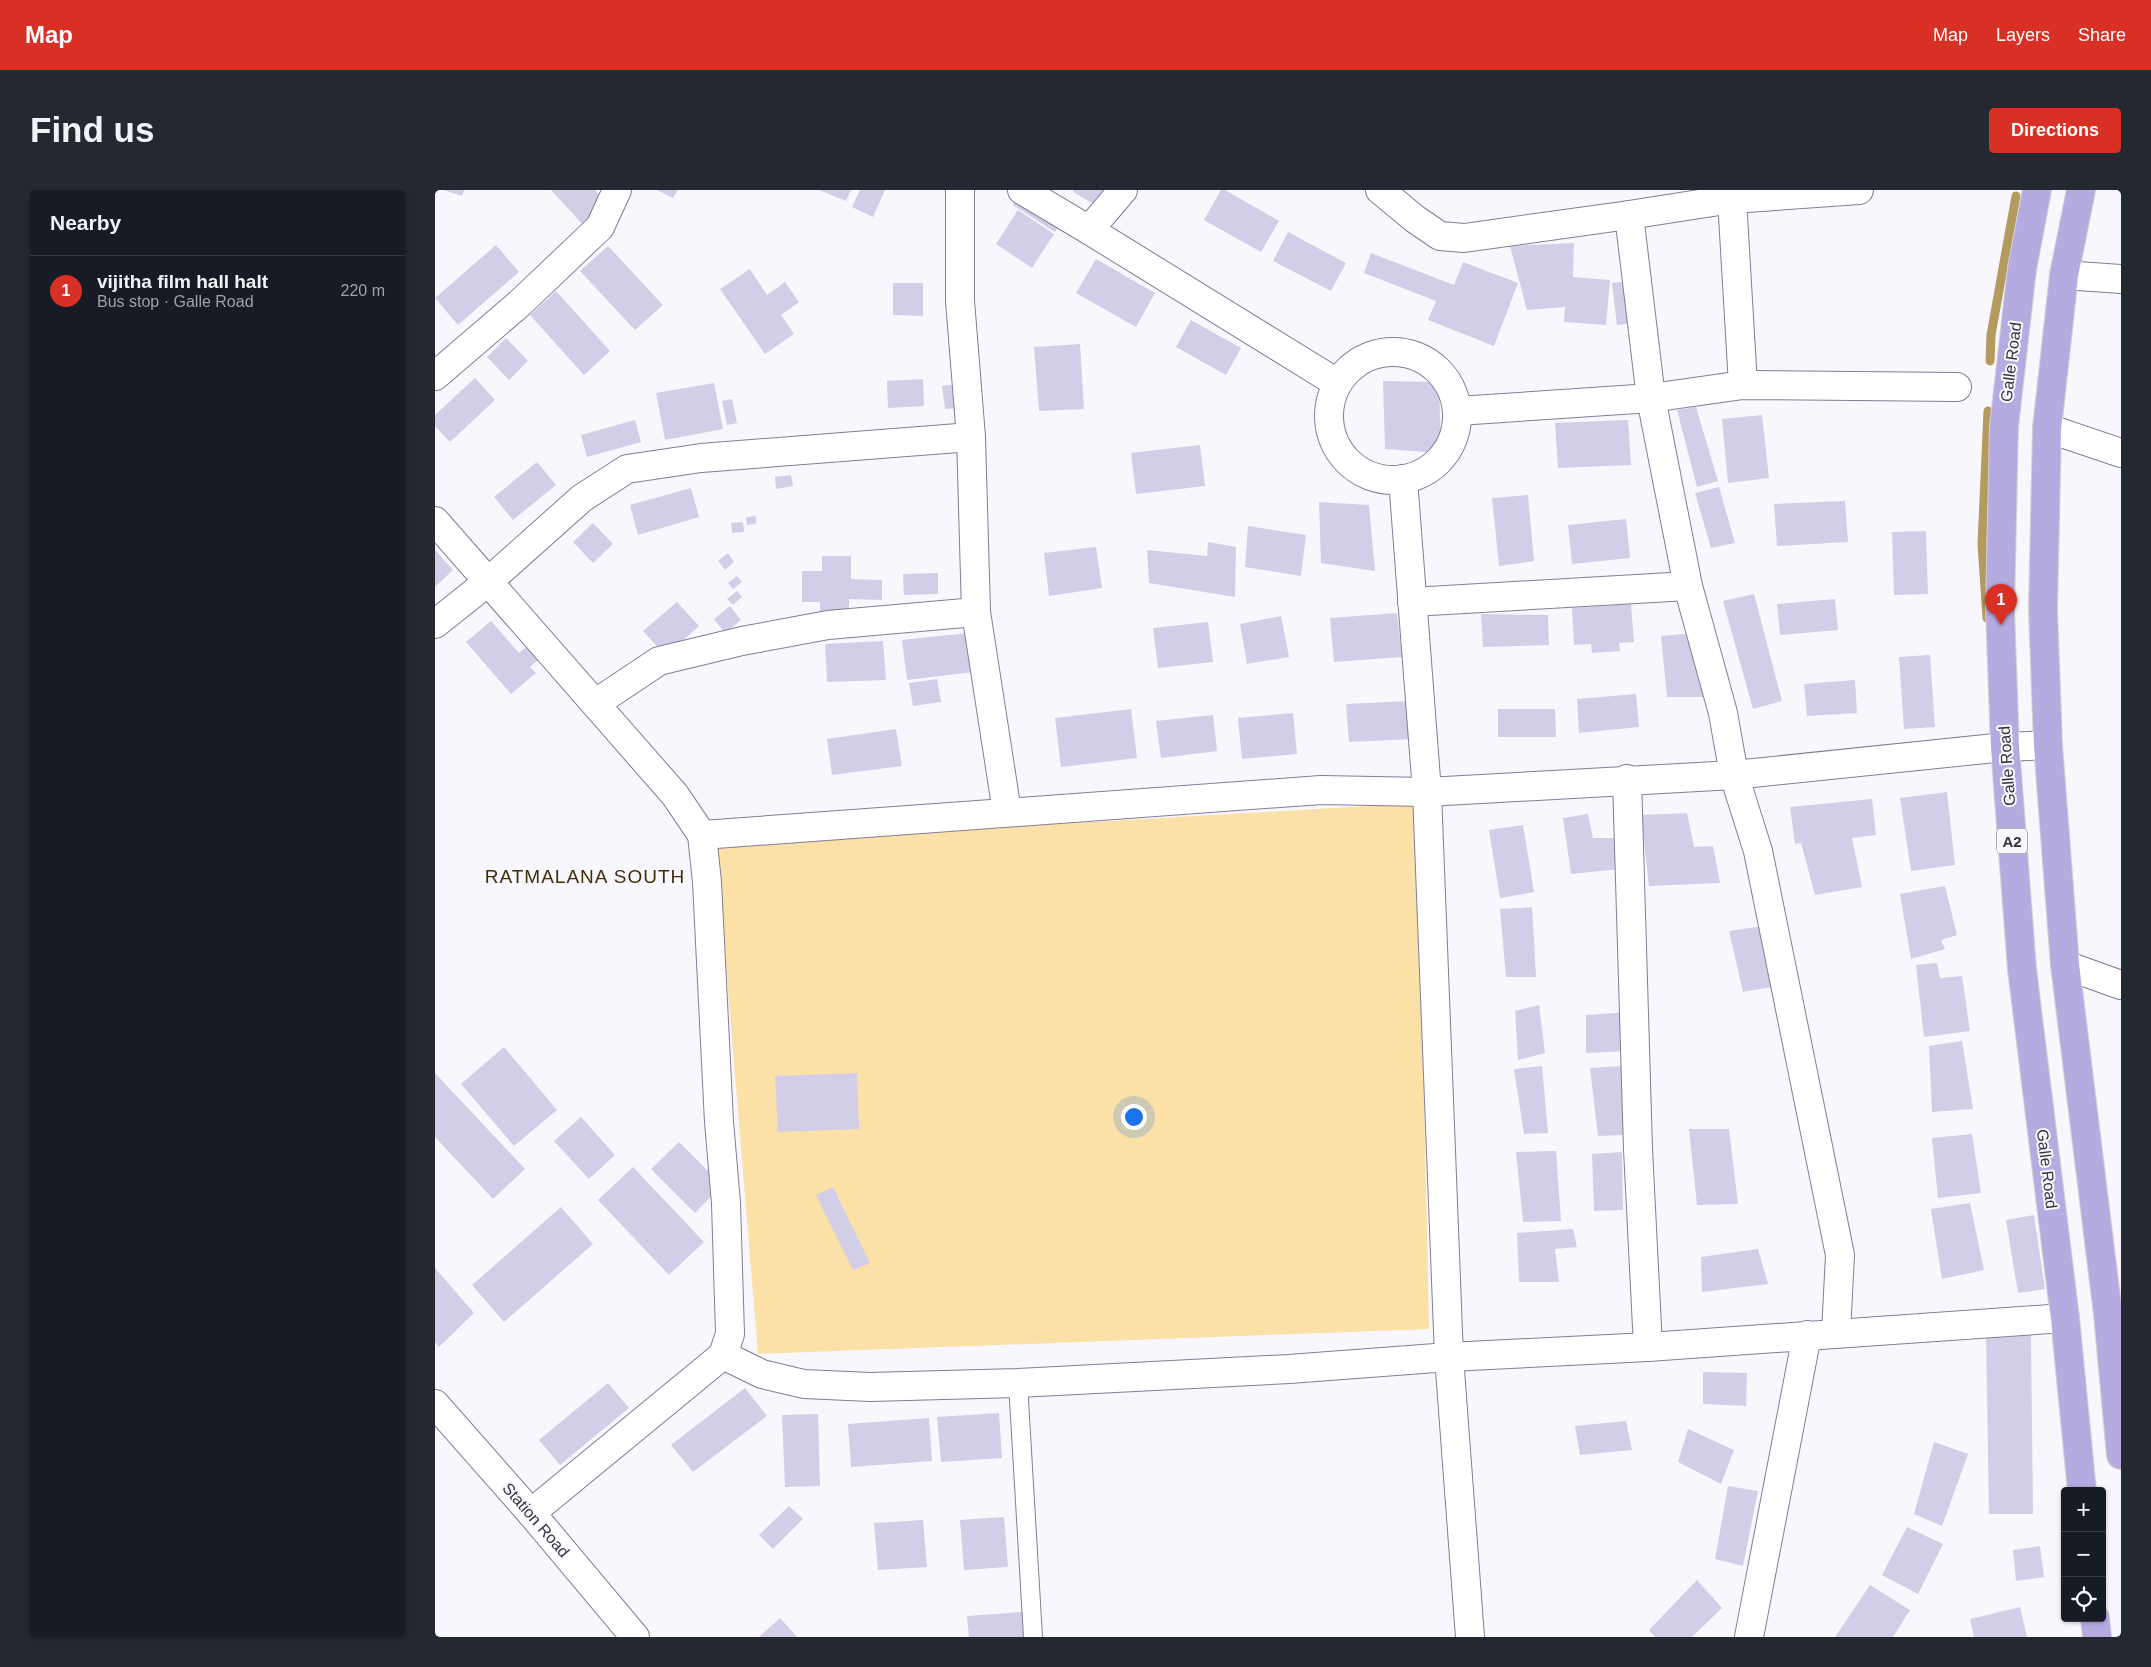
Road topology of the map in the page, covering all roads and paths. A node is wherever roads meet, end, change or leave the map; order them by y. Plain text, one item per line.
1 (617, 190) edge
2 (960, 190) edge
3 (1022, 190) edge
4 (1123, 190) edge
5 (1380, 190) edge
6 (1859, 190) edge
7 (2037, 190) edge
8 (2081, 190) edge
9 (1731, 195) edge
10 (1629, 215) junction
11 (1089, 230) junction
12 (2064, 275) junction
13 (2121, 279) edge
14 (435, 376) edge
15 (1337, 384) junction
16 (1743, 386) junction
17 (1957, 387) dead end
18 (1651, 398) junction
19 (1458, 411) junction
20 (2047, 428) junction
21 (971, 437) junction
22 (2121, 453) edge
23 (1403, 479) junction
24 (435, 521) edge
25 (489, 581) junction
26 (1689, 586) junction
27 (1412, 602) junction
28 (976, 612) junction
29 (435, 624) edge
30 (596, 703) junction
31 (2048, 745) junction
32 (2005, 748) junction
33 (1734, 775) junction
34 (1627, 779) junction
35 (1427, 792) junction
36 (1007, 812) junction
37 (702, 835) junction
38 (2065, 965) junction
39 (2121, 985) edge
40 (2065, 1318) junction
41 (1836, 1333) junction
42 (1807, 1336) junction
43 (1648, 1347) junction
44 (723, 1355) junction
45 (1449, 1357) junction
46 (1018, 1383) junction
47 (435, 1404) edge
48 (2120, 1446) edge
49 (2082, 1487) edge
50 (531, 1513) junction
51 (2095, 1622) edge
52 (635, 1637) edge
53 (1033, 1637) edge
54 (1470, 1637) edge
55 (1749, 1637) edge
56 (2097, 1637) edge

1 - 14 street
2 - 21 street
3 - 11 street
4 - 11 street
5 - 10 street
6 - 9 street
7 - 32 highway, Galle Road / A2
8 - 12 highway
9 - 10 street
9 - 16 street
10 - 18 street
11 - 15 street
12 - 13 street
12 - 20 highway
15 - 19 street
15 - 23 street
16 - 17 street
16 - 18 street
18 - 19 street
18 - 26 street
19 - 23 street
20 - 22 street
20 - 31 highway
21 - 25 street
21 - 28 street
23 - 27 street
24 - 25 street
25 - 29 street
25 - 30 street
26 - 27 street
26 - 33 street
27 - 35 street
28 - 30 street
28 - 36 street
30 - 37 street
31 - 32 street
31 - 38 highway
32 - 33 street
32 - 40 highway, Galle Road / A2
33 - 34 street
33 - 41 street
34 - 35 street
34 - 43 street
35 - 36 street
35 - 45 street
36 - 37 street
37 - 44 street
38 - 39 street
38 - 48 highway
40 - 41 street
40 - 49 highway, Galle Road / A2
41 - 42 street
42 - 43 street
42 - 55 street
43 - 45 street
44 - 46 street
44 - 50 street
45 - 46 street
45 - 54 street
46 - 53 lane
47 - 50 street, Station Road
50 - 52 street, Station Road
51 - 56 highway

